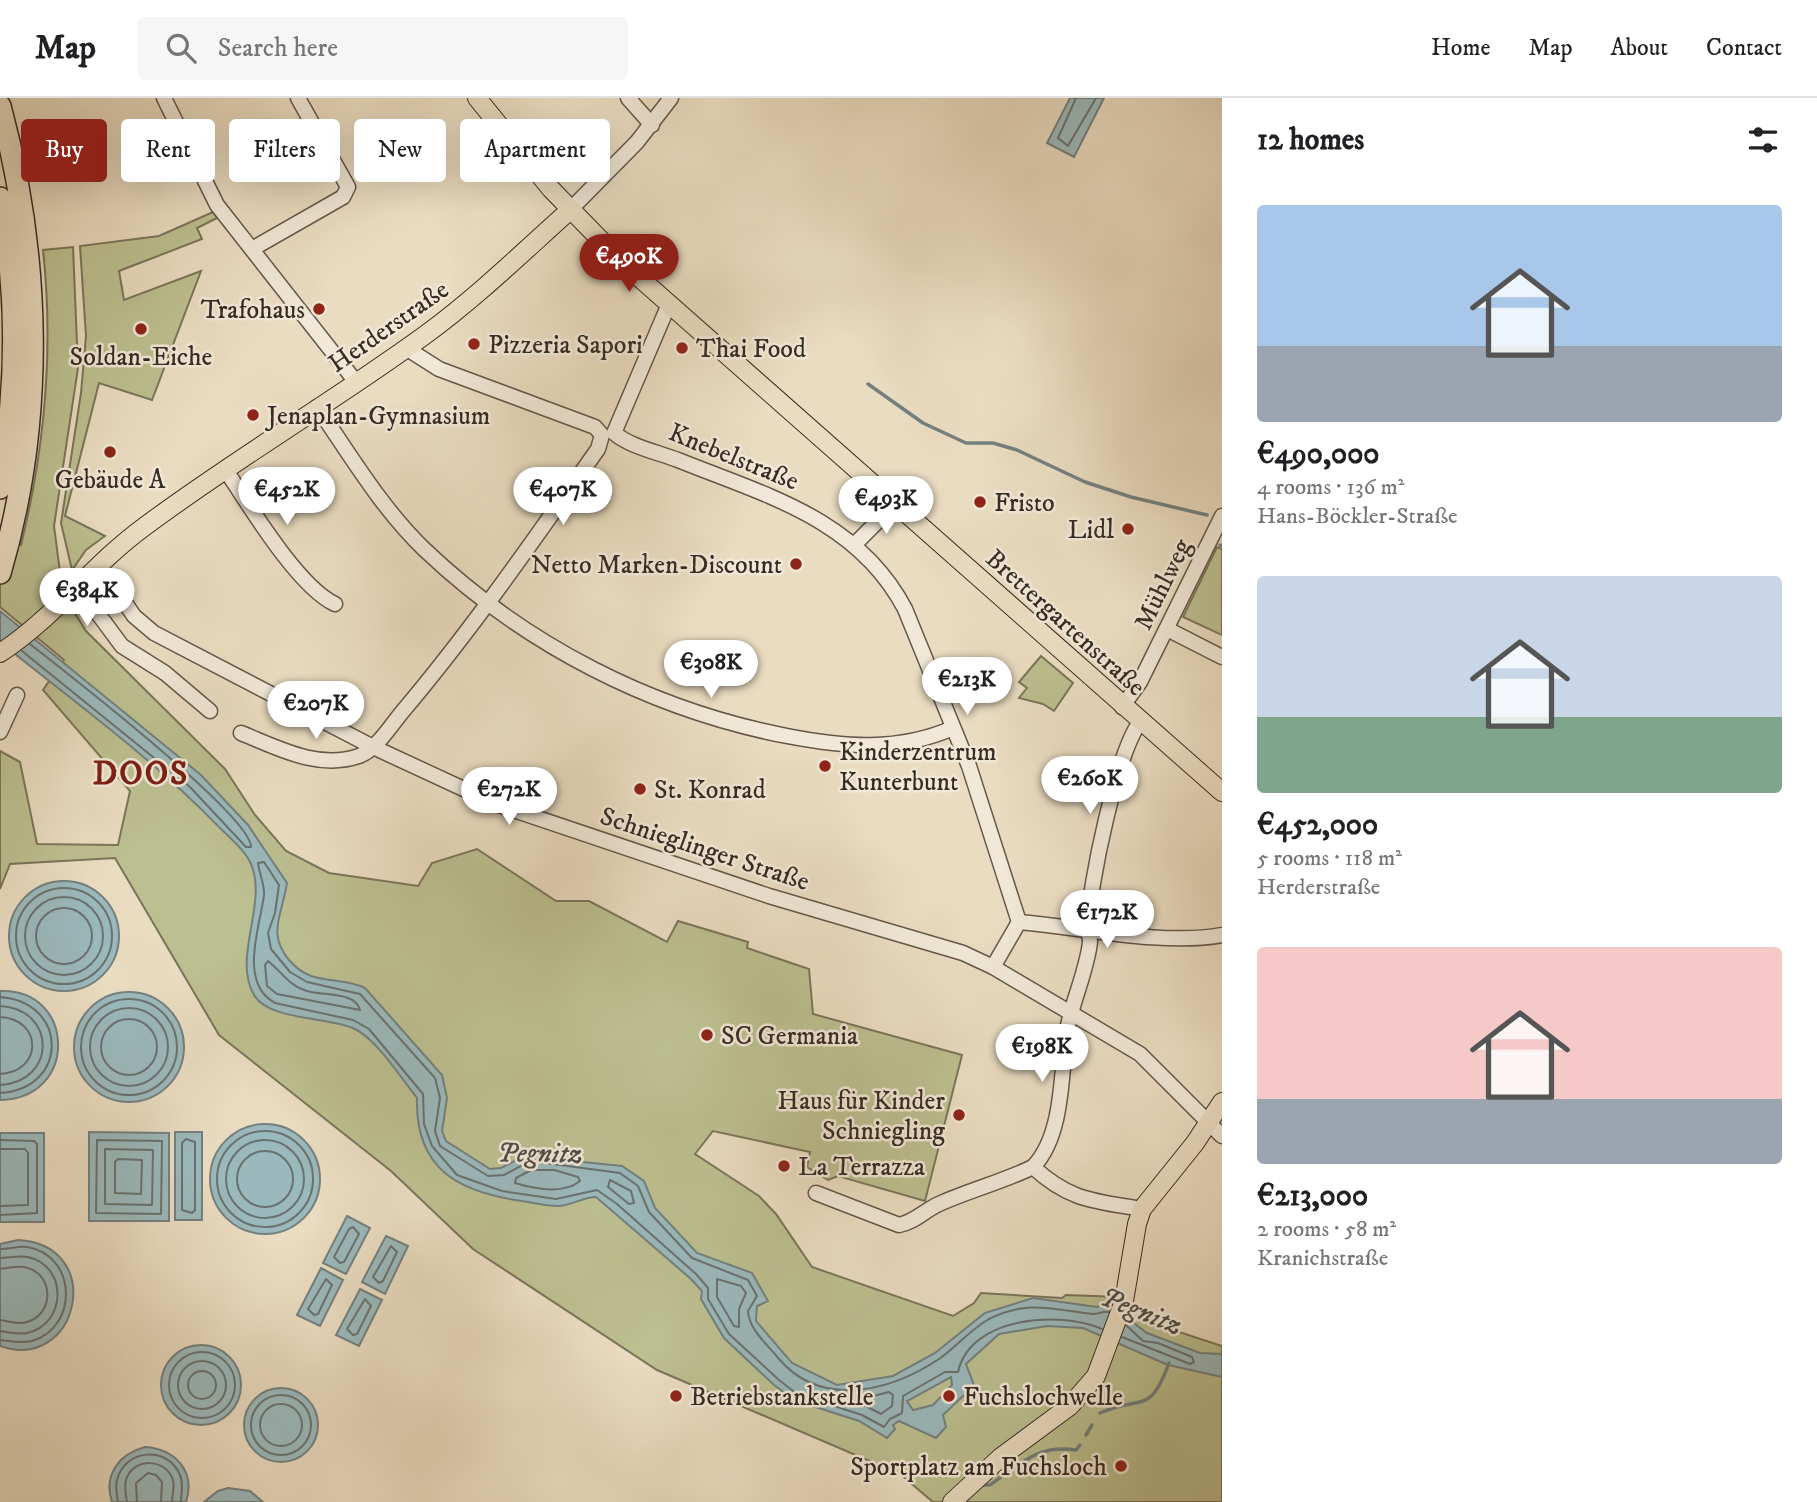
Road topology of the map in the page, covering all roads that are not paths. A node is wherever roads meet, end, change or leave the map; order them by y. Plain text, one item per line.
1 (164, 98) edge
2 (298, 98) edge
3 (477, 98) edge
4 (628, 98) edge
5 (671, 98) edge
6 (0, 106) edge
7 (652, 125) junction
8 (0, 198) edge
9 (570, 210) junction
10 (252, 248) junction
11 (664, 298) junction
12 (406, 348) junction
13 (356, 382) junction
14 (317, 407) junction
15 (608, 434) junction
16 (225, 468) junction
17 (0, 488) edge
18 (895, 503) junction
19 (1222, 516) edge
20 (854, 545) junction
21 (99, 565) junction
22 (0, 573) edge
23 (116, 589) junction
24 (335, 604) dead end
25 (487, 604) junction
26 (1167, 629) junction
27 (0, 653) edge
28 (1222, 657) edge
29 (17, 695) dead end
30 (1122, 707) junction
31 (210, 711) dead end
32 (1140, 722) junction
33 (953, 728) junction
34 (0, 732) edge
35 (241, 733) dead end
36 (373, 747) junction
37 (1222, 792) edge
38 (1019, 922) junction
39 (1087, 928) junction
40 (1222, 935) edge
41 (993, 967) junction
42 (1070, 1012) junction
43 (1222, 1102) edge
44 (1209, 1123) junction
45 (1222, 1136) edge
46 (1033, 1167) junction
47 (816, 1193) dead end
48 (1142, 1209) junction
49 (952, 1502) edge

1 - 10 street
2 - 10 street
3 - 9 main road, Brettergartenstraße
4 - 7 street
5 - 7 street
6 - 22 highway
7 - 9 street
8 - 17 highway
9 - 11 main road, Brettergartenstraße
9 - 12 main road, Herderstraße
10 - 13 street
11 - 15 street
11 - 18 main road, Brettergartenstraße
12 - 13 main road, Herderstraße
12 - 15 street, Knebelstraße
13 - 14 main road, Herderstraße
14 - 16 main road, Herderstraße
14 - 25 street
15 - 20 street, Knebelstraße
15 - 25 street
16 - 21 main road, Herderstraße
16 - 24 street
18 - 20 street
18 - 30 main road, Brettergartenstraße
19 - 26 street, Mühlweg
20 - 33 street, Knebelstraße
21 - 23 street, Schnieglinger Straße
21 - 27 main road, Herderstraße
23 - 31 street
23 - 36 street, Schnieglinger Straße
25 - 33 street
25 - 36 street
26 - 28 street
26 - 30 street, Mühlweg
29 - 34 street
30 - 32 main road, Brettergartenstraße
32 - 37 main road, Brettergartenstraße
32 - 39 street
33 - 38 street, Knebelstraße
35 - 36 street
36 - 41 street, Schnieglinger Straße
38 - 39 street
38 - 41 street
39 - 40 street
39 - 42 street
41 - 42 street, Schnieglinger Straße
42 - 44 street, Schnieglinger Straße
42 - 46 street
43 - 44 main road
44 - 45 street, Schnieglinger Straße
44 - 48 main road
46 - 47 street
46 - 48 street
48 - 49 main road

